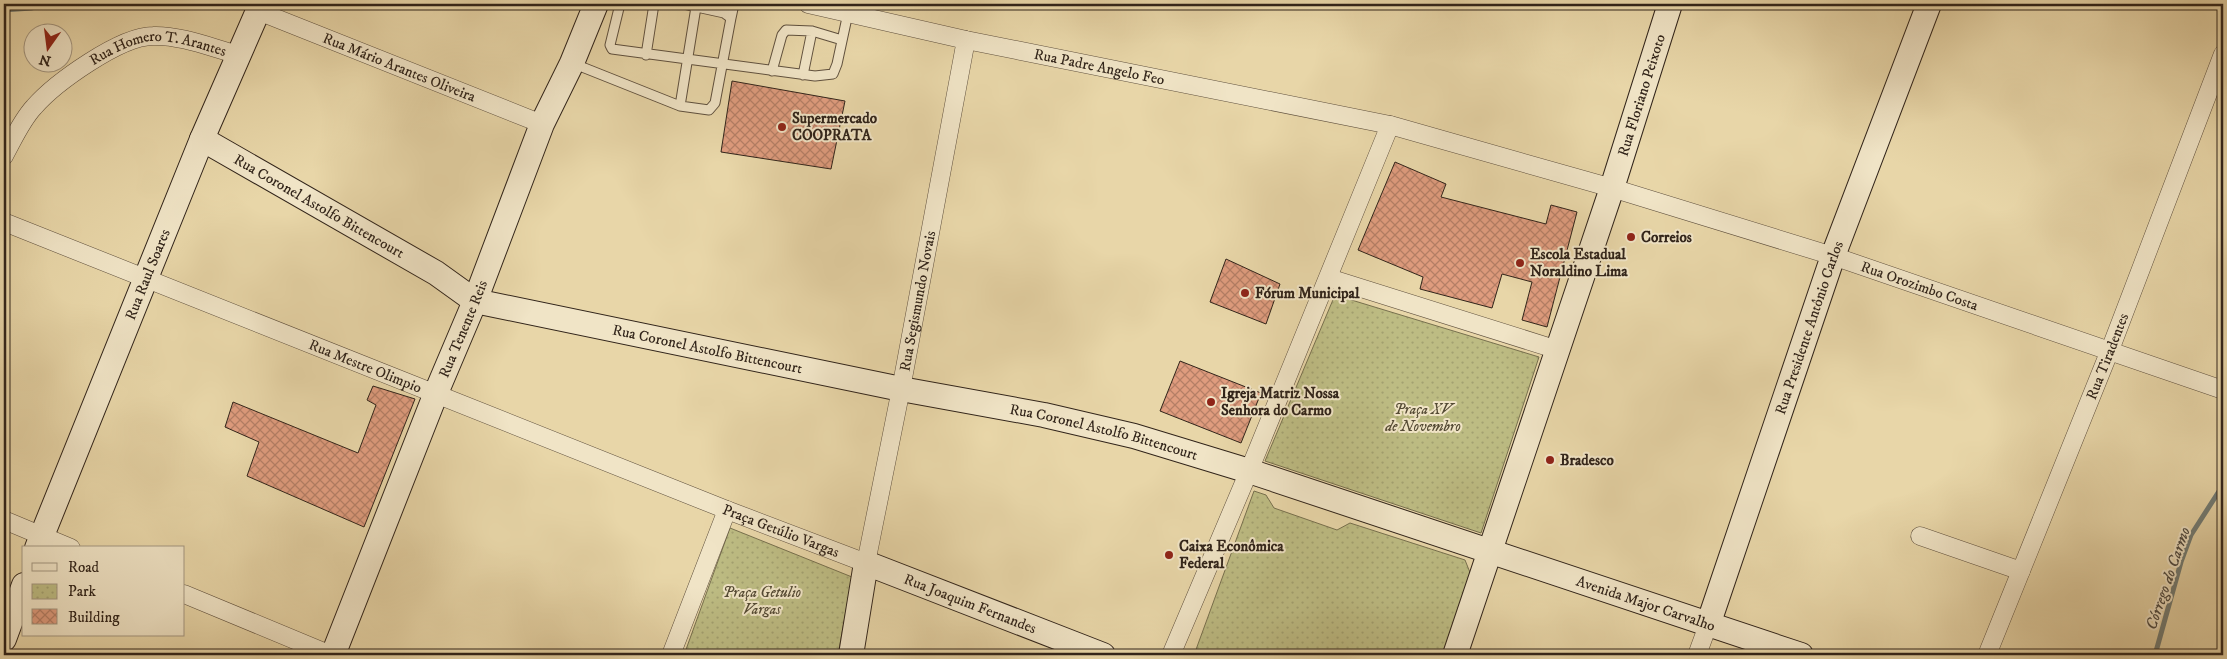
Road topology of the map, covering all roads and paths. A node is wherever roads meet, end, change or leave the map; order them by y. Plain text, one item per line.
1 (596, 4) edge
2 (620, 4) edge
3 (654, 4) edge
4 (683, 4) edge
5 (734, 4) edge
6 (808, 4) edge
7 (1670, 4) edge
8 (1929, 4) edge
9 (257, 6) edge
10 (696, 7) junction
11 (848, 13) junction
12 (731, 18) junction
13 (812, 31) junction
14 (842, 40) junction
15 (966, 40) junction
16 (2223, 54) edge
17 (239, 55) junction
18 (646, 55) junction
19 (688, 60) junction
20 (572, 63) junction
21 (723, 64) junction
22 (772, 71) junction
23 (803, 74) junction
24 (680, 106) junction
25 (542, 124) junction
26 (1390, 125) junction
27 (202, 139) junction
28 (4, 156) edge
29 (1612, 188) junction
30 (4, 222) edge
31 (1833, 256) junction
32 (146, 278) junction
33 (1329, 278) junction
34 (475, 301) junction
35 (1558, 350) junction
36 (2110, 350) junction
37 (902, 389) junction
38 (2223, 390) edge
39 (436, 393) junction
40 (1249, 471) junction
41 (727, 510) junction
42 (4, 520) edge
43 (1920, 536) dead end
44 (40, 542) edge
45 (61, 546) edge
46 (1490, 552) junction
47 (866, 563) junction
48 (2021, 571) junction
49 (22, 590) edge
50 (185, 594) edge
51 (1708, 624) junction
52 (4, 639) edge
53 (332, 655) edge
54 (671, 655) edge
55 (851, 655) edge
56 (1103, 655) edge
57 (1170, 655) edge
58 (1455, 655) edge
59 (1697, 655) edge
60 (1801, 655) edge
61 (1987, 655) edge

1 - 20 street, Rua Tenente Reis
2 - 18 lane
3 - 18 lane
4 - 10 lane
5 - 12 lane
6 - 11 street, Rua Padre Angelo Feo
7 - 29 street, Rua Floriano Peixoto
8 - 31 street, Rua Presidente Antônio Carlos
9 - 17 street, Rua Raul Soares
9 - 25 street, Rua Mário Arantes Oliveira
10 - 12 lane
10 - 19 lane
11 - 14 lane
11 - 15 street, Rua Padre Angelo Feo
12 - 21 lane
13 - 14 lane
13 - 22 lane
13 - 23 lane
14 - 23 lane
15 - 26 street, Rua Padre Angelo Feo
15 - 37 street, Rua Segismundo Novais
16 - 36 street, Rua Tiradentes
17 - 27 street, Rua Raul Soares
17 - 28 street, Rua Homero T. Arantes
18 - 19 lane
19 - 21 lane
19 - 24 lane
20 - 24 lane
20 - 25 street, Rua Tenente Reis
21 - 22 lane
21 - 24 lane
22 - 23 lane
25 - 34 street, Rua Tenente Reis
26 - 29 street
26 - 33 street
27 - 32 street, Rua Raul Soares
27 - 34 street, Rua Coronel Astolfo Bittencourt
29 - 31 street, Rua Orozimbo Costa
29 - 35 street
30 - 32 street, Rua Mestre Olimpio
31 - 36 street, Rua Orozimbo Costa
31 - 51 street, Rua Presidente Antônio Carlos
32 - 39 street, Rua Mestre Olimpio
32 - 44 street, Rua Raul Soares
33 - 35 street
33 - 40 street
34 - 37 street, Rua Coronel Astolfo Bittencourt
34 - 39 street, Rua Tenente Reis
35 - 46 street
36 - 38 street, Rua Orozimbo Costa
36 - 48 street, Rua Tiradentes
37 - 40 street, Rua Coronel Astolfo Bittencourt
37 - 47 street, Rua Segismundo Novais
39 - 41 street, Rua Mestre Olimpio
39 - 53 street, Rua Tenente Reis
40 - 46 street
40 - 57 street
41 - 47 street, Praça Getúlio Vargas
41 - 54 street, Praça Getúlio Vargas
42 - 44 street
43 - 48 street
44 - 45 street
46 - 51 street, Avenida Major Carvalho
46 - 58 street
47 - 55 street
47 - 56 street, Rua Joaquim Fernandes
48 - 61 street, Rua Tiradentes
49 - 52 street
50 - 53 street
51 - 59 street, Rua Presidente Antônio Carlos
51 - 60 street, Avenida Major Carvalho

